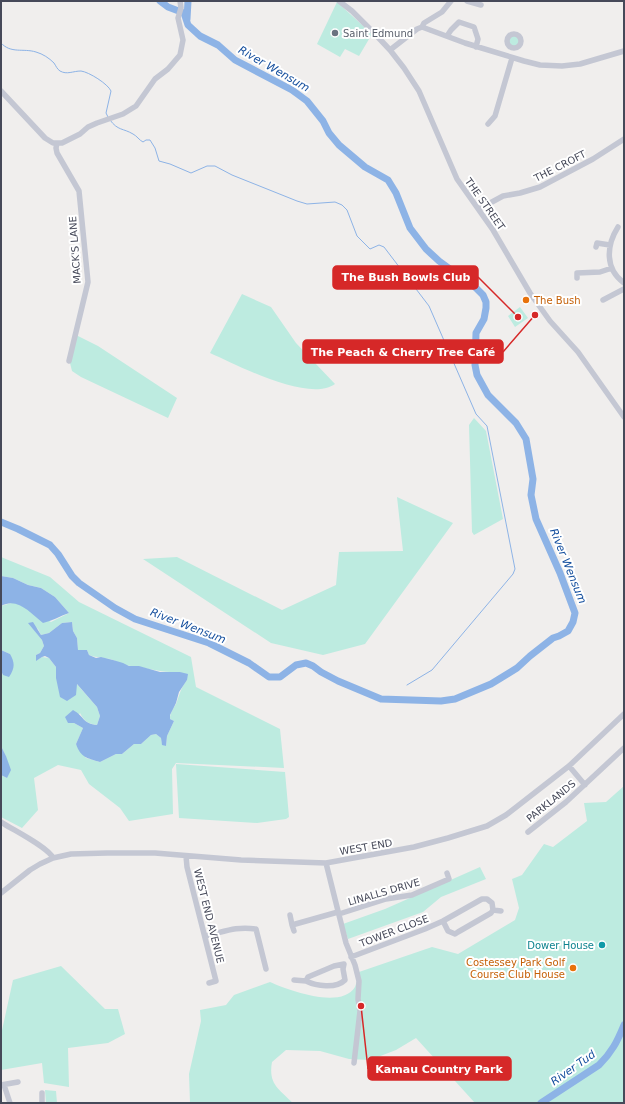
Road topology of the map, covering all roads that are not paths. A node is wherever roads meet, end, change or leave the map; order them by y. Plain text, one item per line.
1 (180, 1) edge
2 (339, 1) edge
3 (451, 1) edge
4 (467, 1) edge
5 (481, 5) dead end
6 (422, 27) junction
7 (447, 36) junction
8 (476, 47) junction
9 (512, 48) dead end
10 (390, 50) junction
11 (624, 51) edge
12 (510, 57) junction
13 (1, 91) edge
14 (489, 122) dead end
15 (624, 139) edge
16 (57, 143) junction
17 (479, 209) junction
18 (618, 227) dead end
19 (597, 243) dead end
20 (610, 245) junction
21 (612, 268) junction
22 (577, 273) dead end
23 (624, 283) edge
24 (624, 289) edge
25 (605, 297) dead end
26 (69, 361) dead end
27 (624, 417) edge
28 (624, 714) edge
29 (623, 746) edge
30 (569, 766) junction
31 (585, 785) junction
32 (1, 822) edge
33 (528, 832) dead end
34 (186, 856) junction
35 (53, 858) junction
36 (326, 863) junction
37 (450, 877) dead end
38 (1, 893) edge
39 (493, 910) junction
40 (501, 910) dead end
41 (339, 913) junction
42 (290, 915) dead end
43 (443, 921) junction
44 (292, 925) junction
45 (294, 931) dead end
46 (205, 936) junction
47 (353, 961) junction
48 (344, 964) junction
49 (266, 969) dead end
50 (294, 980) dead end
51 (306, 981) junction
52 (209, 983) dead end
53 (354, 1063) dead end
54 (18, 1082) dead end
55 (3, 1085) edge
56 (42, 1093) dead end
57 (10, 1103) edge
58 (42, 1103) edge

1 - 16 street
2 - 10 street, THE STREET
3 - 6 street
4 - 5 street
6 - 7 street
6 - 10 street
7 - 8 street
7 - 8 street
8 - 12 street
9 - 12 street
10 - 17 street, THE STREET
11 - 12 street
12 - 14 street
13 - 16 street
15 - 17 street, THE CROFT
16 - 26 street, MACK'S LANE
17 - 27 street, THE STREET
18 - 20 street
19 - 20 street
20 - 21 street
21 - 22 street
21 - 23 street
24 - 25 street
28 - 30 street, WEST END
29 - 31 street, PARKLANDS
30 - 31 street, PARKLANDS
30 - 36 street, WEST END
31 - 33 street, PARKLANDS
32 - 35 street
34 - 35 street, WEST END
34 - 36 street, WEST END
34 - 46 street, WEST END AVENUE
35 - 38 street, WEST END
36 - 41 street
37 - 41 street, LINALLS DRIVE
39 - 40 street
39 - 43 street, TOWER CLOSE
39 - 43 street, TOWER CLOSE
41 - 44 street, LINALLS DRIVE
41 - 47 street
42 - 44 street
43 - 47 street, TOWER CLOSE
44 - 45 street
46 - 49 street
46 - 52 street, WEST END AVENUE
47 - 48 street, TOWER CLOSE
47 - 53 street
48 - 51 street, TOWER CLOSE
48 - 51 street
50 - 51 street
54 - 55 street
55 - 57 street
56 - 58 street

